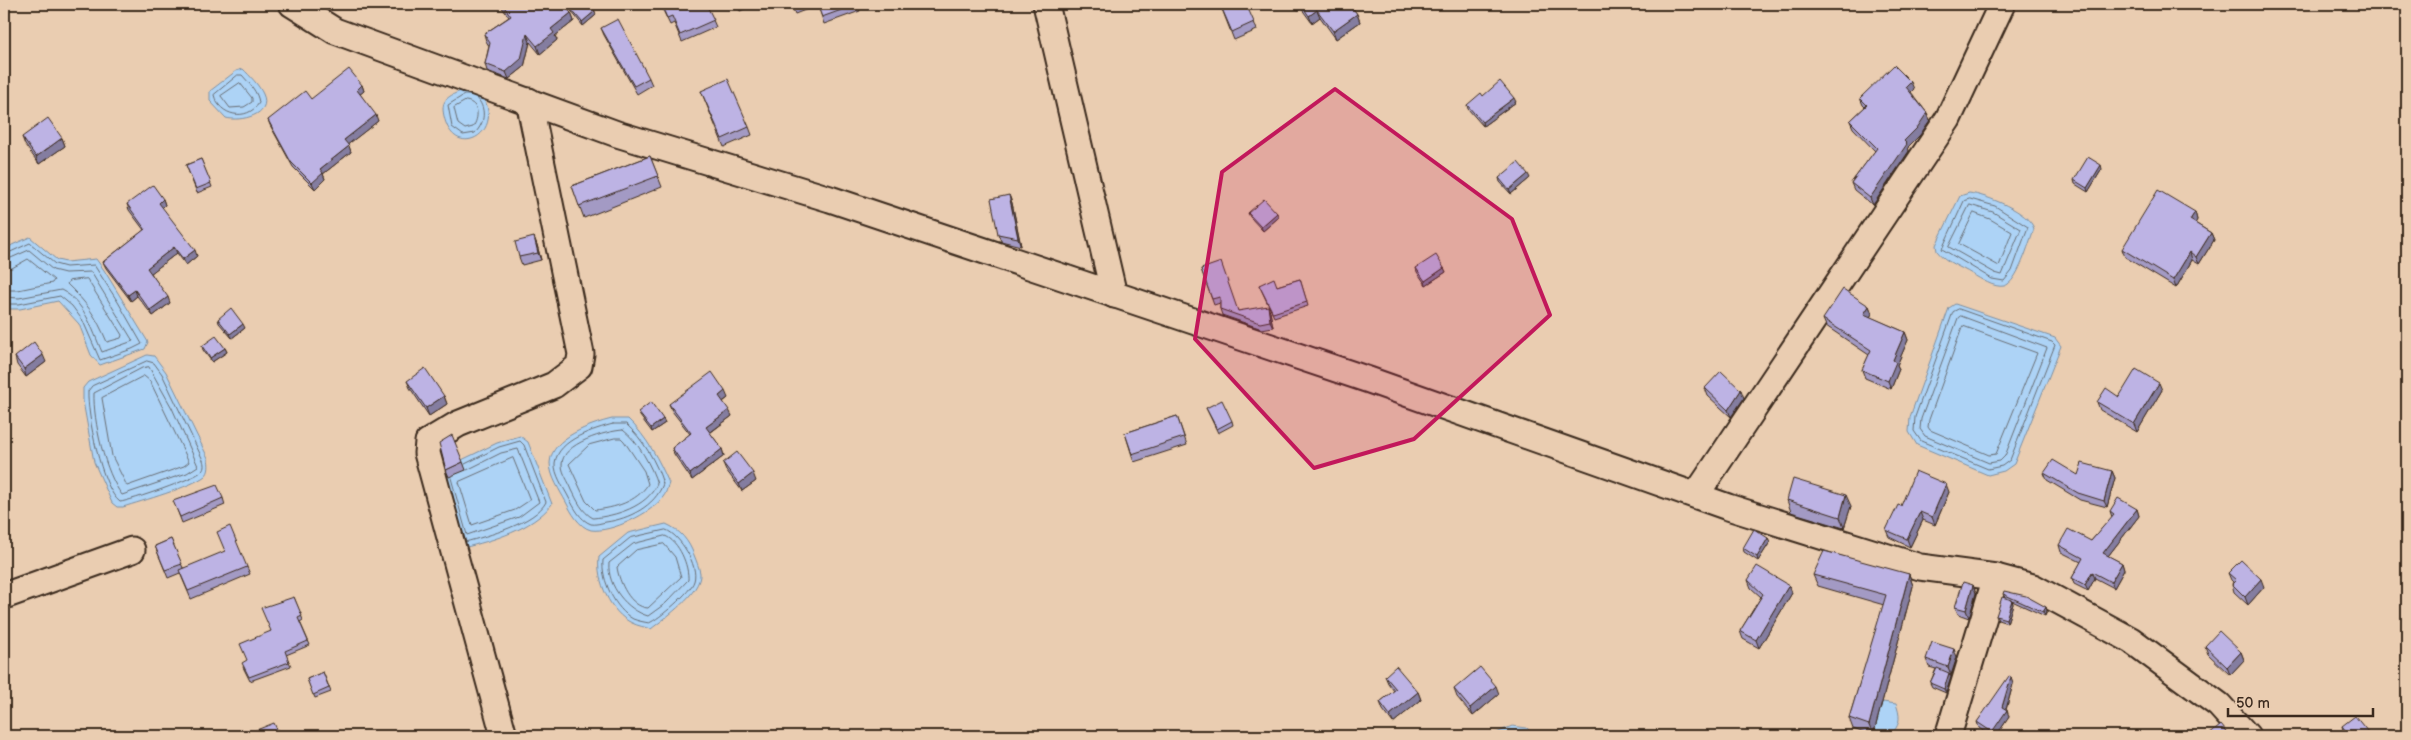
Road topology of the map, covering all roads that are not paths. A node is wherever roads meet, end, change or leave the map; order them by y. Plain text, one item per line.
1 (292, 4) edge
2 (1046, 4) edge
3 (2002, 4) edge
4 (529, 101) junction
5 (1114, 295) junction
6 (1696, 495) junction
7 (132, 550) dead end
8 (1996, 576) junction
9 (4, 596) edge
10 (504, 736) edge
11 (1948, 736) edge
12 (2247, 736) edge

1 - 4 street
2 - 5 street
3 - 6 street
4 - 5 street
4 - 10 street
5 - 6 street
6 - 8 street
7 - 9 street
8 - 11 street
8 - 12 street

